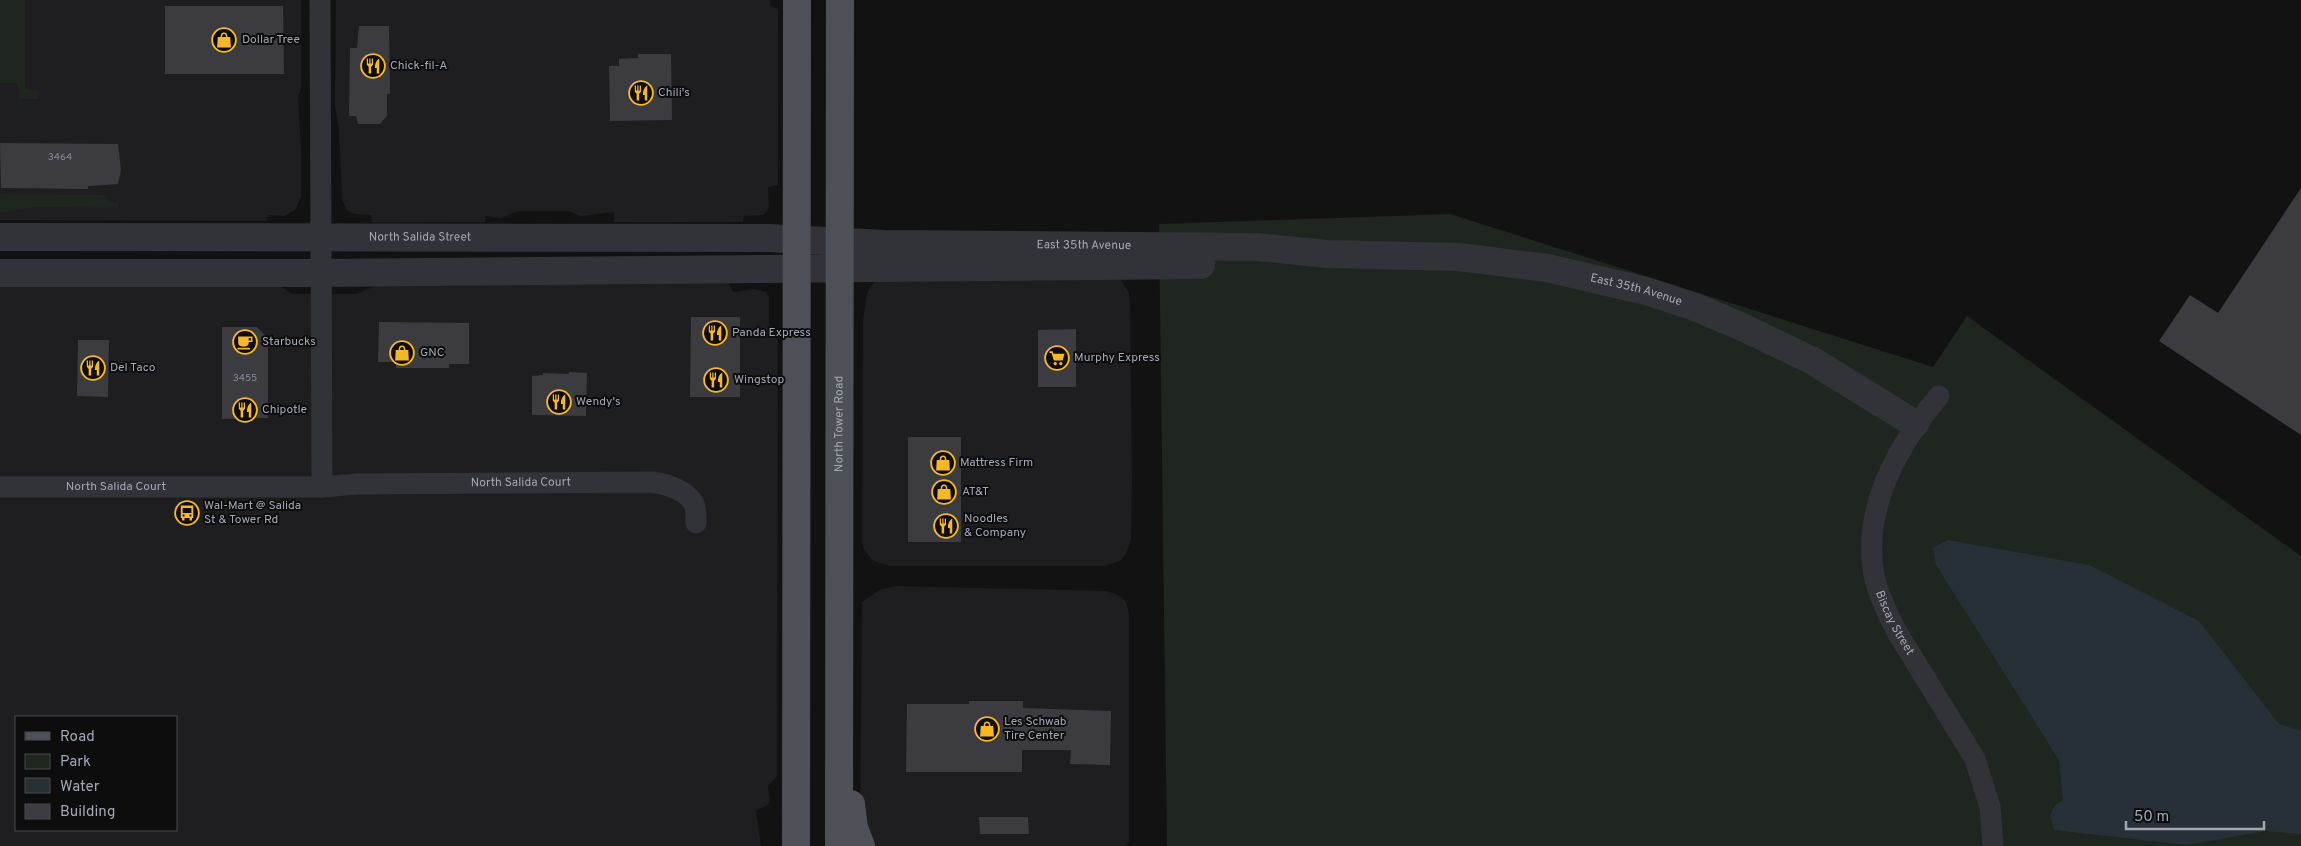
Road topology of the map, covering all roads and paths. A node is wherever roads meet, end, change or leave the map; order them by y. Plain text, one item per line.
1 (320, 0) edge
2 (797, 0) edge
3 (840, 0) edge
4 (321, 236) junction
5 (0, 237) edge
6 (797, 238) junction
7 (840, 240) junction
8 (1327, 254) junction
9 (796, 269) junction
10 (841, 269) junction
11 (0, 273) edge
12 (321, 273) junction
13 (1939, 396) dead end
14 (1915, 424) junction
15 (0, 487) edge
16 (322, 487) junction
17 (696, 523) dead end
18 (841, 731) junction
19 (796, 846) edge
20 (839, 846) edge
21 (861, 846) edge
22 (1993, 846) edge

1 - 4 street
2 - 6 main road
3 - 7 main road, North Tower Road
4 - 5 street, North Salida Street
4 - 6 street, North Salida Street
4 - 12 street
6 - 7 street, North Salida Street
6 - 9 main road
7 - 8 street, East 35th Avenue
7 - 10 main road, North Tower Road
8 - 10 street, East 35th Avenue
8 - 14 street, East 35th Avenue
9 - 10 street, East 35th Avenue
9 - 12 street
9 - 19 main road
10 - 18 main road, North Tower Road
11 - 12 street
12 - 16 street
13 - 14 street, Biscay Street
14 - 22 street, Biscay Street
15 - 16 street, North Salida Court
16 - 17 street, North Salida Court
18 - 20 main road, North Tower Road
18 - 21 main road

